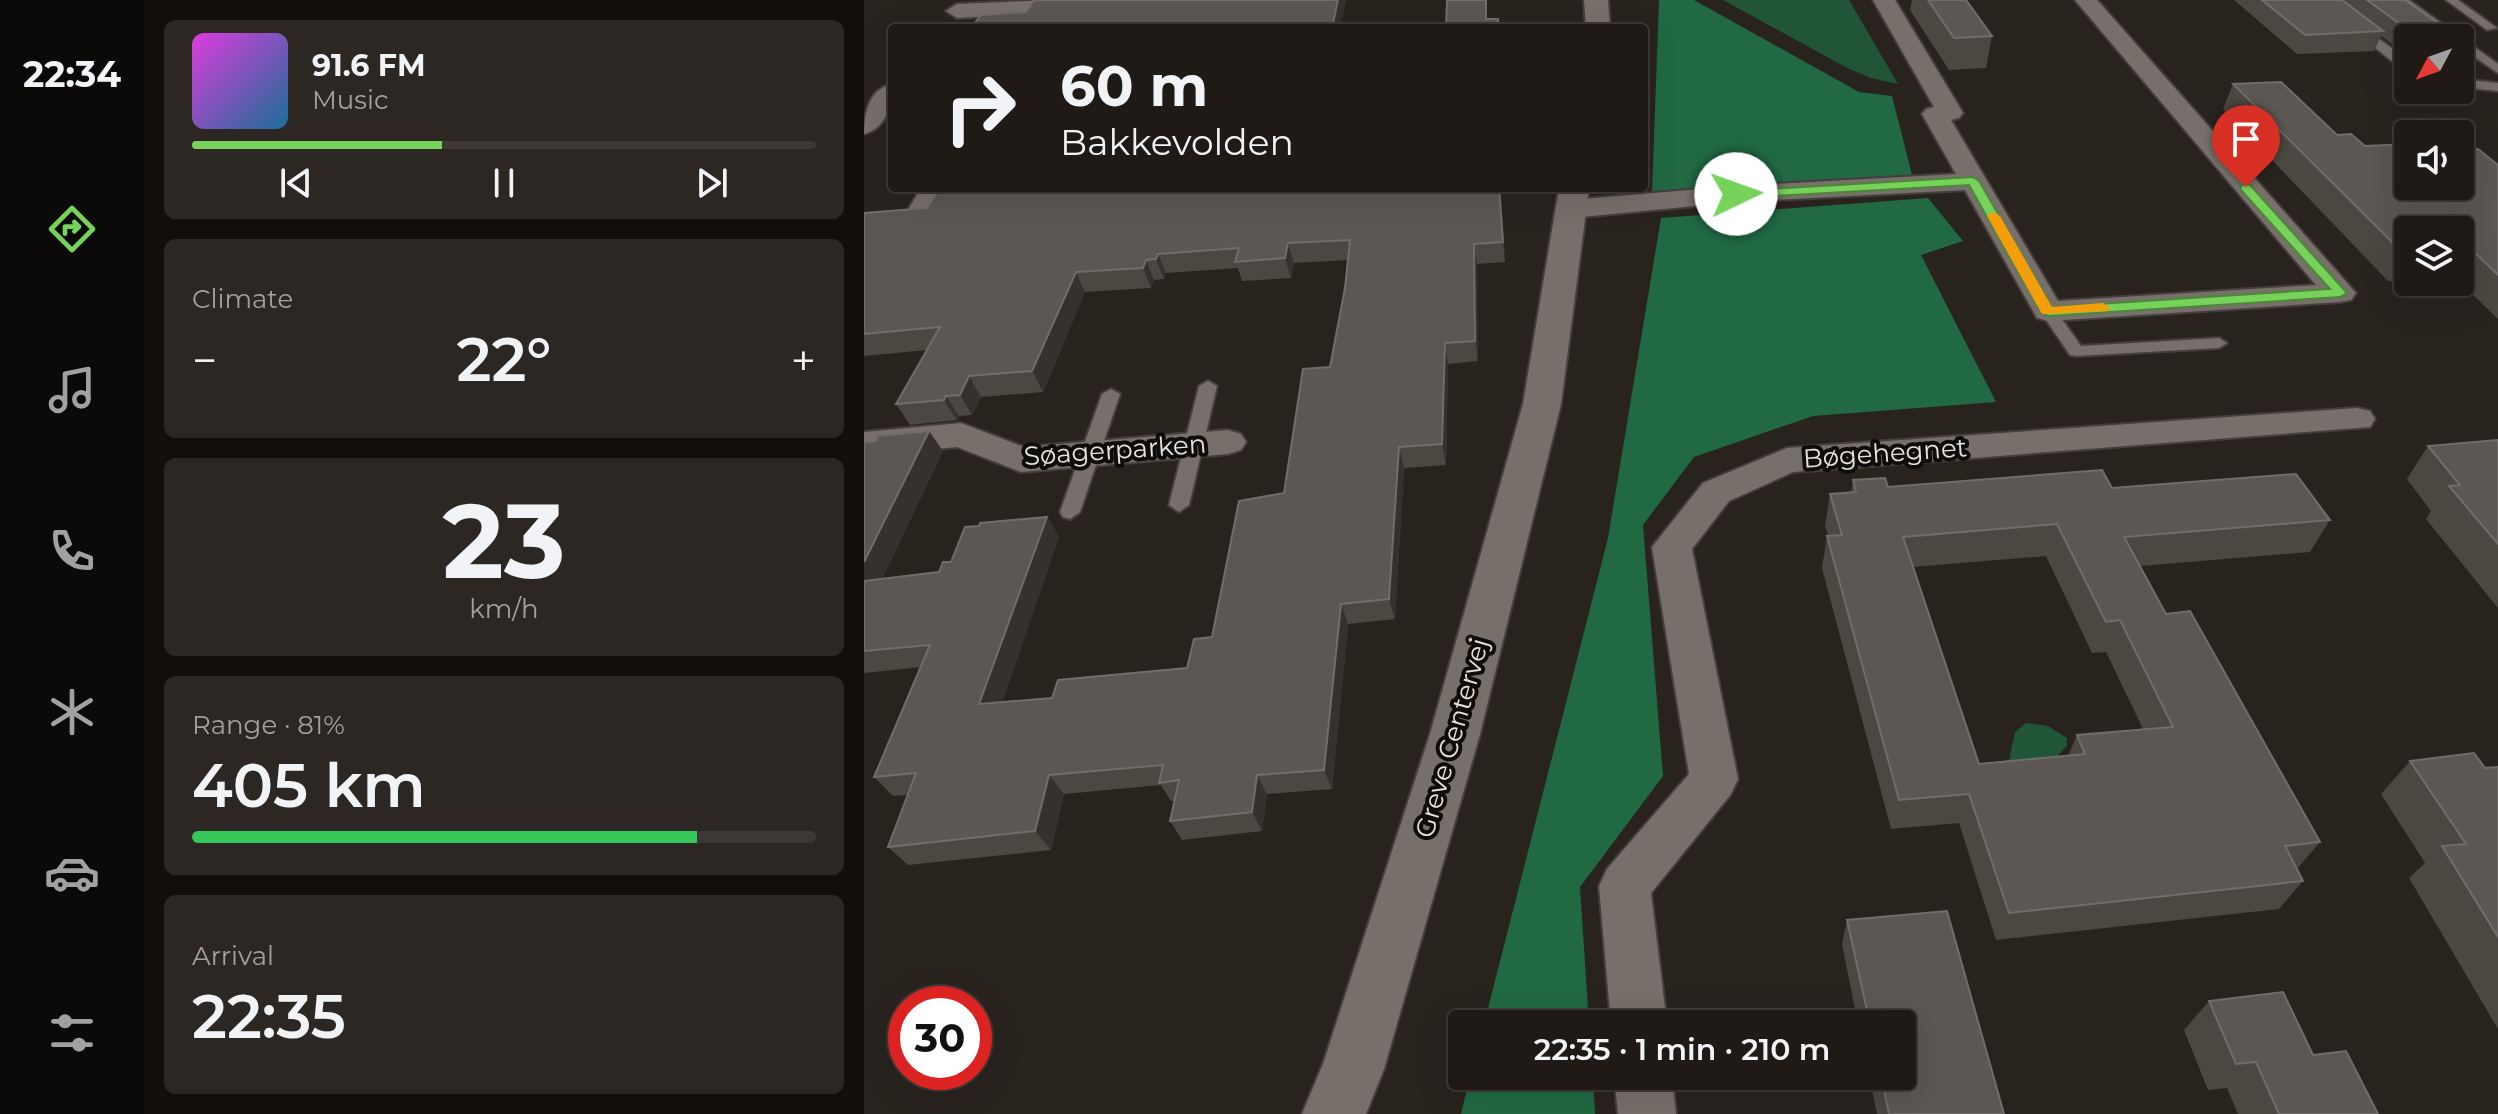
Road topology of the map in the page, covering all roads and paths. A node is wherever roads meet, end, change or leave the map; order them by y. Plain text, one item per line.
1 (1185, 0) edge
2 (1596, 0) edge
3 (2086, 0) edge
4 (2402, 0) edge
5 (2451, 0) edge
6 (1884, 1) edge
7 (1913, 1) edge
8 (955, 13) edge
9 (2349, 21) edge
10 (1598, 24) edge
11 (2435, 24) edge
12 (2491, 28) dead end
13 (2474, 52) edge
14 (2394, 58) edge
15 (2498, 69) edge
16 (2474, 84) edge
17 (2498, 87) edge
18 (888, 99) edge
19 (869, 138) edge
20 (1973, 181) junction
21 (933, 192) edge
22 (1588, 198) edge
23 (917, 218) edge
24 (2048, 311) junction
25 (2219, 343) dead end
26 (1208, 386) dead end
27 (1111, 394) dead end
28 (2357, 419) dead end
29 (864, 444) edge
30 (1210, 444) junction
31 (1090, 454) junction
32 (1179, 505) dead end
33 (1070, 512) dead end
34 (1638, 1010) edge
35 (1644, 1090) edge
36 (1344, 1099) edge
37 (1647, 1114) edge

1 - 8 street
2 - 10 street
3 - 24 street
4 - 11 lane
5 - 12 lane
6 - 7 street
6 - 20 street
9 - 14 lane
13 - 15 lane
16 - 17 lane
18 - 19 street
20 - 22 street
20 - 24 street
21 - 23 street
22 - 36 street, Greve Centervej
24 - 25 lane
26 - 30 lane
27 - 31 lane
28 - 34 street, Bøgehegnet
29 - 31 street, Søagerparken
30 - 31 street, Søagerparken
30 - 32 lane
31 - 33 lane
35 - 37 street

